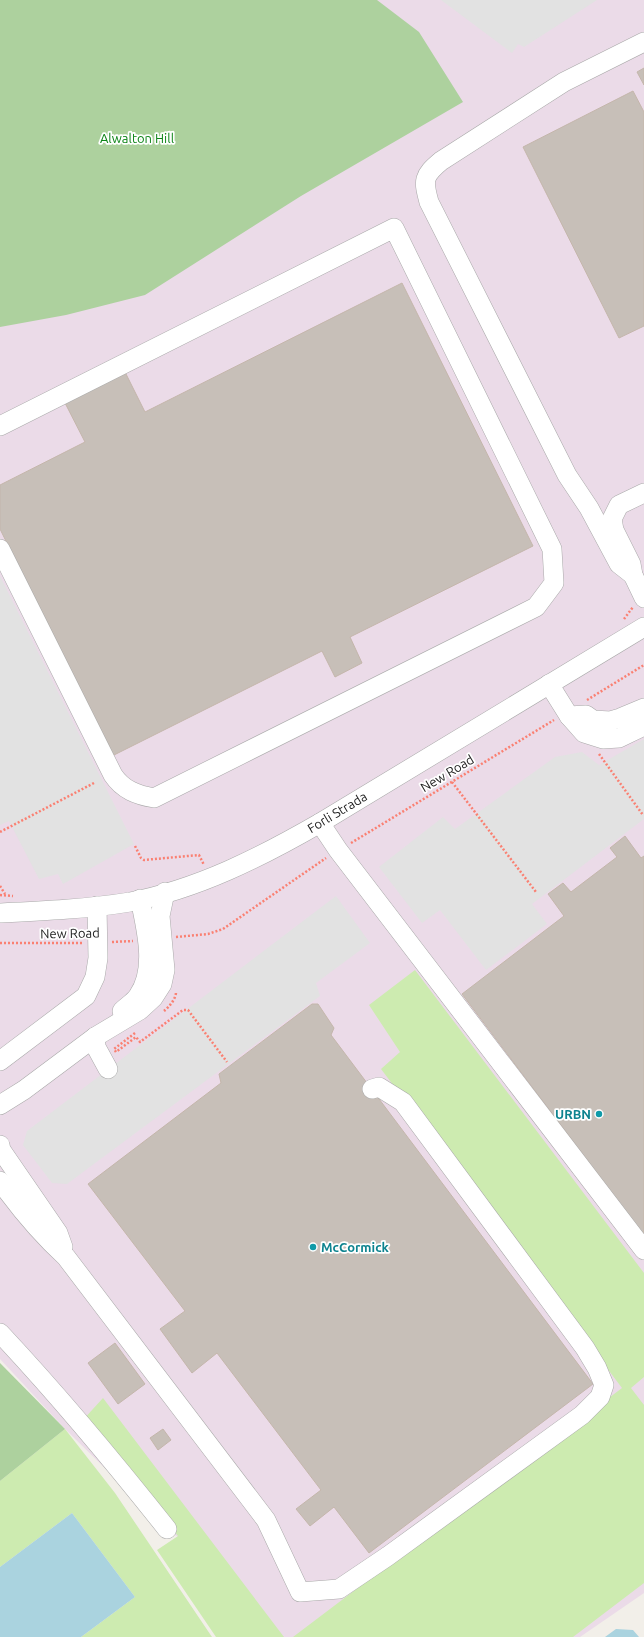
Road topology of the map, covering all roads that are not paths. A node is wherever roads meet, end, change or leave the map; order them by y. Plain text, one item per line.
1 (644, 42) edge
2 (0, 426) edge
3 (644, 493) edge
4 (619, 505) junction
5 (601, 528) junction
6 (0, 549) edge
7 (633, 576) junction
8 (640, 601) edge
9 (644, 627) edge
10 (549, 684) junction
11 (644, 708) edge
12 (569, 712) junction
13 (644, 726) edge
14 (320, 823) junction
15 (165, 892) junction
16 (140, 899) junction
17 (97, 906) junction
18 (0, 913) edge
19 (95, 1037) junction
20 (0, 1062) edge
21 (108, 1069) dead end
22 (24, 1090) junction
23 (372, 1090) dead end
24 (0, 1105) edge
25 (0, 1117) edge
26 (0, 1145) edge
27 (0, 1181) edge
28 (644, 1250) edge
29 (66, 1256) junction
30 (0, 1333) edge
31 (167, 1529) dead end

1 - 5 street
2 - 6 street
3 - 4 street
4 - 5 street
4 - 7 street
5 - 7 street
7 - 8 street
9 - 10 street, Forli Strada
10 - 12 street
10 - 14 street, Forli Strada
11 - 12 street
12 - 13 street
14 - 15 street, Forli Strada
14 - 28 street
15 - 16 street, Forli Strada
15 - 19 street
16 - 17 street, Forli Strada
16 - 19 street
17 - 18 street, Forli Strada
17 - 20 street
19 - 21 street
19 - 22 street
22 - 24 street
22 - 25 street
23 - 29 street
26 - 29 street
27 - 29 street
30 - 31 street

